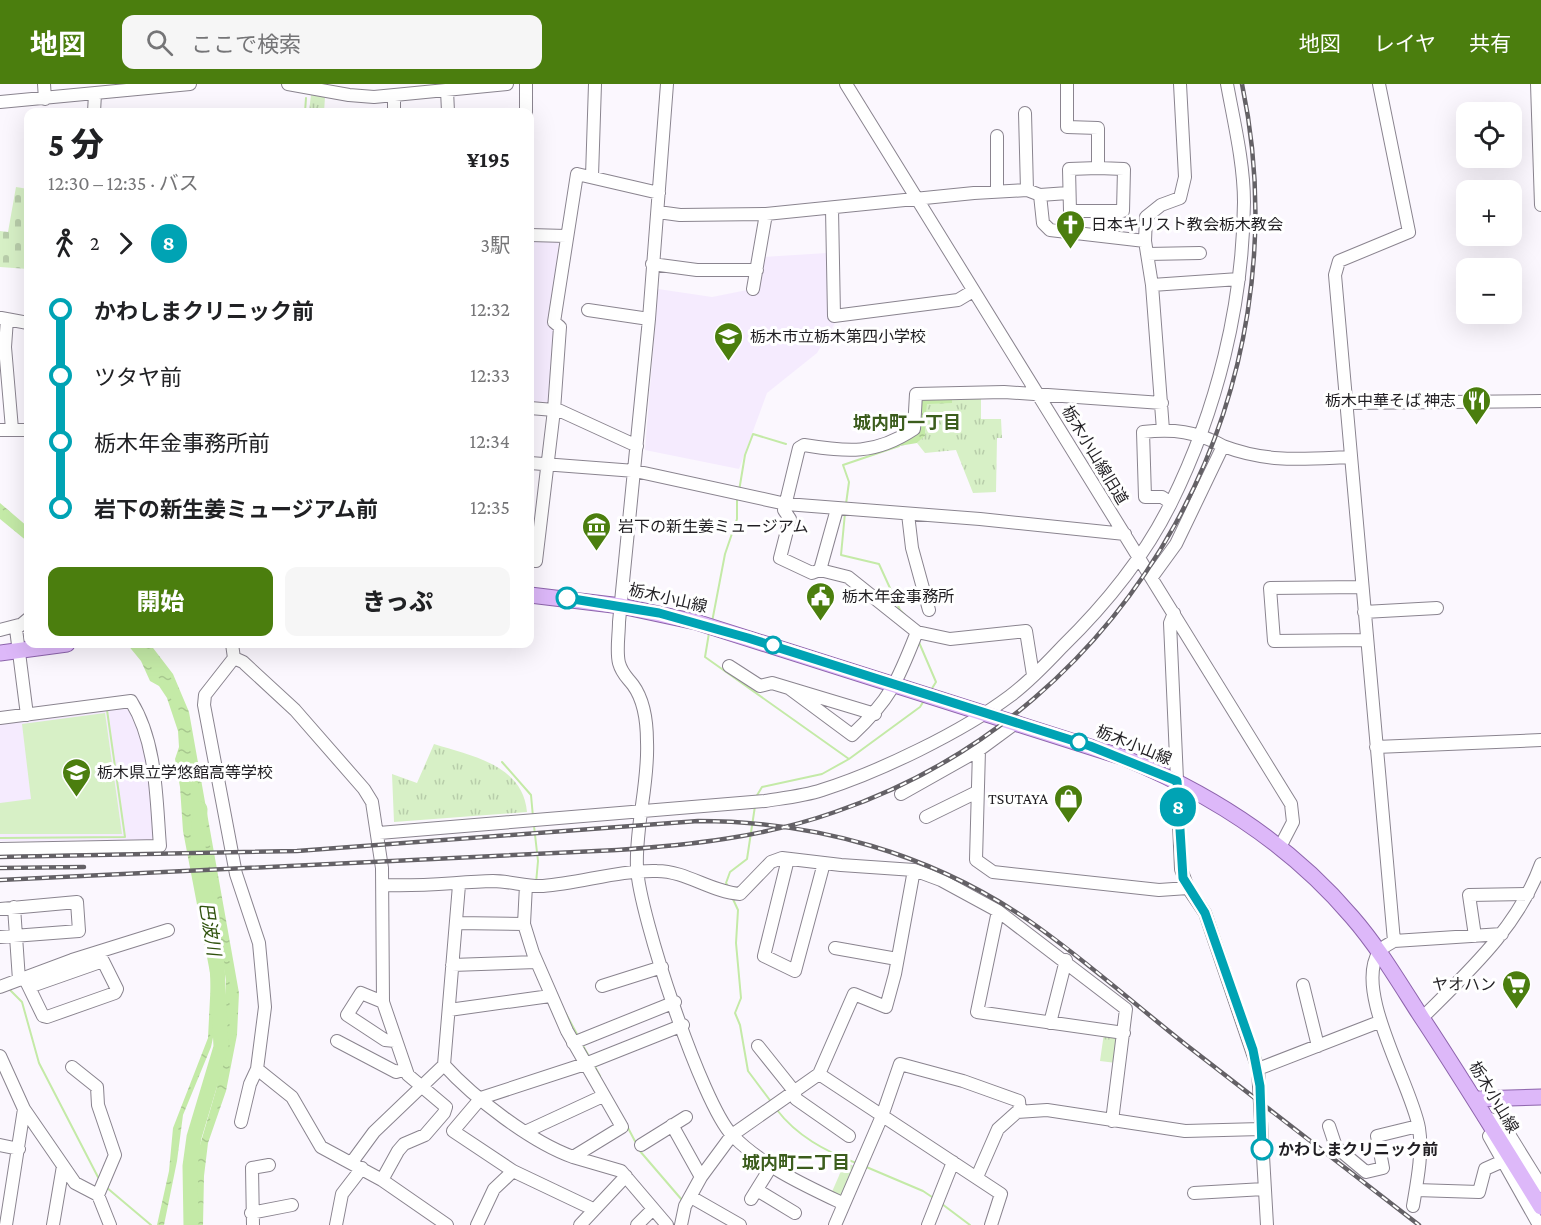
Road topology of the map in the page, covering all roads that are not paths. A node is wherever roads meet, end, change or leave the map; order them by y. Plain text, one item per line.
1 (44, 84) edge
2 (190, 84) edge
3 (288, 84) edge
4 (507, 84) edge
5 (526, 84) edge
6 (595, 84) edge
7 (667, 84) edge
8 (846, 84) edge
9 (1067, 84) edge
10 (1180, 84) edge
11 (1227, 84) edge
12 (1379, 84) edge
13 (1537, 84) edge
14 (423, 88) edge
15 (447, 90) junction
16 (95, 94) junction
17 (393, 95) junction
18 (45, 99) junction
19 (0, 102) edge
20 (94, 108) edge
21 (394, 108) edge
22 (448, 108) edge
23 (526, 108) edge
24 (1025, 113) dead end
25 (997, 136) dead end
26 (1098, 168) junction
27 (592, 176) junction
28 (1027, 190) junction
29 (997, 192) junction
30 (659, 193) junction
31 (1068, 193) junction
32 (1040, 195) junction
33 (917, 200) junction
34 (1541, 205) edge
35 (832, 209) junction
36 (658, 212) junction
37 (766, 214) junction
38 (534, 236) edge
39 (566, 236) junction
40 (1145, 241) junction
41 (1200, 253) dead end
42 (1147, 254) junction
43 (652, 264) junction
44 (757, 270) junction
45 (1239, 279) junction
46 (1152, 285) junction
47 (753, 289) dead end
48 (973, 291) junction
49 (588, 310) dead end
50 (3, 319) edge
51 (650, 319) junction
52 (24, 322) edge
53 (1039, 394) junction
54 (1541, 401) edge
55 (1347, 403) junction
56 (1162, 404) junction
57 (534, 408) edge
58 (554, 409) junction
59 (6, 430) edge
60 (24, 430) edge
61 (1163, 430) junction
62 (1200, 435) junction
63 (637, 446) junction
64 (1222, 446) junction
65 (1350, 457) junction
66 (534, 463) edge
67 (548, 464) junction
68 (635, 471) junction
69 (1171, 503) junction
70 (786, 504) junction
71 (837, 509) junction
72 (908, 514) junction
73 (1125, 534) junction
74 (1139, 557) junction
75 (534, 561) edge
76 (820, 570) junction
77 (1152, 577) junction
78 (1362, 588) junction
79 (534, 595) edge
80 (621, 606) junction
81 (1437, 608) dead end
82 (929, 610) dead end
83 (1364, 612) junction
84 (1174, 613) junction
85 (24, 622) edge
86 (0, 630) edge
87 (917, 632) junction
88 (1366, 640) junction
89 (39, 648) edge
90 (233, 648) edge
91 (18, 651) junction
92 (0, 653) edge
93 (234, 658) junction
94 (729, 666) dead end
95 (1034, 675) junction
96 (897, 684) junction
97 (790, 689) junction
98 (986, 712) junction
99 (27, 714) junction
100 (875, 714) junction
101 (0, 718) edge
102 (1017, 722) junction
103 (1541, 740) edge
104 (1376, 747) junction
105 (979, 750) junction
106 (1177, 781) junction
107 (977, 792) junction
108 (902, 794) dead end
109 (639, 812) junction
110 (926, 817) dead end
111 (379, 833) junction
112 (1280, 847) junction
113 (0, 849) edge
114 (788, 859) junction
115 (824, 863) junction
116 (1541, 864) edge
117 (914, 870) junction
118 (637, 871) junction
119 (384, 885) junction
120 (459, 885) junction
121 (526, 885) junction
122 (1188, 888) junction
123 (1528, 894) junction
124 (14, 908) junction
125 (0, 909) edge
126 (998, 911) junction
127 (456, 923) junction
128 (524, 924) junction
129 (168, 930) dead end
130 (1502, 934) junction
131 (16, 936) junction
132 (1475, 936) junction
133 (0, 937) edge
134 (1394, 941) junction
135 (835, 948) dead end
136 (1379, 951) junction
137 (897, 959) junction
138 (1066, 960) junction
139 (536, 962) junction
140 (452, 965) junction
141 (662, 967) junction
142 (24, 981) junction
143 (1303, 985) dead end
144 (0, 987) edge
145 (602, 987) dead end
146 (550, 996) junction
147 (383, 1002) junction
148 (675, 1002) junction
149 (449, 1010) junction
150 (1422, 1018) junction
151 (1379, 1022) junction
152 (1050, 1023) junction
153 (682, 1025) junction
154 (1124, 1033) junction
155 (337, 1041) dead end
156 (395, 1041) junction
157 (573, 1042) junction
158 (759, 1046) dead end
159 (1317, 1046) junction
160 (0, 1056) edge
161 (585, 1064) junction
162 (444, 1065) junction
163 (72, 1067) dead end
164 (257, 1069) junction
165 (406, 1069) junction
166 (1258, 1069) junction
167 (819, 1074) junction
168 (421, 1086) junction
169 (794, 1091) junction
170 (603, 1096) junction
171 (1541, 1097) edge
172 (481, 1098) junction
173 (1476, 1099) junction
174 (24, 1109) junction
175 (1020, 1111) junction
176 (882, 1116) junction
177 (1484, 1116) junction
178 (686, 1117) dead end
179 (1112, 1121) junction
180 (241, 1122) dead end
181 (672, 1125) junction
182 (1329, 1126) dead end
183 (1418, 1126) junction
184 (1261, 1130) junction
185 (525, 1132) junction
186 (732, 1135) junction
187 (849, 1136) dead end
188 (0, 1145) edge
189 (641, 1145) dead end
190 (19, 1149) junction
191 (573, 1157) junction
192 (1503, 1161) junction
193 (953, 1162) junction
194 (269, 1165) dead end
195 (357, 1165) junction
196 (772, 1165) junction
197 (63, 1166) junction
198 (513, 1171) junction
199 (626, 1176) junction
200 (977, 1176) junction
201 (701, 1177) junction
202 (382, 1180) junction
203 (1541, 1186) edge
204 (1264, 1189) junction
205 (1416, 1190) junction
206 (1194, 1193) dead end
207 (98, 1195) junction
208 (691, 1197) junction
209 (844, 1204) junction
210 (292, 1205) dead end
211 (1413, 1206) dead end
212 (1541, 1207) edge
213 (593, 1209) junction
214 (652, 1210) junction
215 (795, 1213) dead end
216 (252, 1219) edge
217 (6, 1225) edge
218 (53, 1225) edge
219 (110, 1225) edge
220 (336, 1225) edge
221 (447, 1225) edge
222 (477, 1225) edge
223 (580, 1225) edge
224 (637, 1225) edge
225 (667, 1225) edge
226 (681, 1225) edge
227 (740, 1225) edge
228 (835, 1225) edge
229 (928, 1225) edge
230 (991, 1225) edge
231 (1267, 1225) edge
232 (1539, 1225) edge

1 - 18 street
2 - 16 street
3 - 17 street
4 - 15 street
5 - 23 street
6 - 27 street
7 - 30 street
8 - 33 street, 栃木小山線旧道
9 - 26 street
10 - 40 street
11 - 45 street
12 - 55 street
13 - 34 street
14 - 15 street
14 - 17 street
15 - 22 street
16 - 18 street
16 - 20 street
17 - 21 street
18 - 19 street
24 - 28 street
25 - 29 street
26 - 31 street
26 - 31 street
27 - 30 street
27 - 39 street
28 - 29 street
28 - 32 street
29 - 33 street
30 - 36 street
31 - 32 street
32 - 40 street
33 - 35 street
33 - 48 street, 栃木小山線旧道
35 - 37 street
35 - 48 street
36 - 37 street
36 - 43 street
37 - 44 street
38 - 39 street
39 - 58 street
40 - 42 street
41 - 42 street
42 - 46 street
43 - 44 street
43 - 51 street
44 - 47 street
45 - 46 street
45 - 62 street
46 - 56 street
48 - 53 street, 栃木小山線旧道
49 - 51 street
50 - 52 street
50 - 59 street
51 - 63 street
53 - 56 street
53 - 70 street
53 - 73 street, 栃木小山線旧道
54 - 55 street
55 - 65 street
56 - 61 street
57 - 58 street
58 - 63 street
58 - 67 street
59 - 60 street
61 - 62 street
61 - 69 street
62 - 64 street
62 - 69 street
63 - 68 street
64 - 65 street
64 - 77 street
65 - 78 street
66 - 67 street
67 - 68 street
67 - 75 street
68 - 70 street
68 - 80 street
69 - 74 street
70 - 71 street
70 - 76 street
71 - 72 street
71 - 76 street
72 - 73 street
72 - 82 street
73 - 74 street, 栃木小山線旧道
74 - 77 street, 栃木小山線旧道
74 - 95 street
76 - 87 street
77 - 84 street, 栃木小山線旧道
78 - 83 street
78 - 88 street
79 - 80 main road, 栃木小山線
80 - 96 main road, 栃木小山線
80 - 109 street
81 - 83 street
83 - 88 street
84 - 106 street
84 - 112 street, 栃木小山線旧道
85 - 86 street
85 - 91 street
87 - 95 street
87 - 96 street
88 - 104 street
89 - 91 main road
90 - 93 street
91 - 92 main road
91 - 99 street
93 - 111 street
93 - 164 street
94 - 97 street
95 - 98 street
96 - 98 main road, 栃木小山線
96 - 100 street
97 - 100 street
97 - 100 street
98 - 102 main road, 栃木小山線
98 - 109 street
99 - 101 street
99 - 113 street
102 - 105 street
102 - 106 main road, 栃木小山線
103 - 104 street
104 - 134 street
105 - 107 street
105 - 108 street
106 - 112 main road, 栃木小山線
106 - 122 street
107 - 110 street
107 - 122 street
109 - 111 street
109 - 118 street
111 - 119 street
112 - 136 main road, 栃木小山線
114 - 115 street
114 - 115 street
114 - 118 street
115 - 117 street
116 - 123 street
117 - 126 street
117 - 137 street
118 - 121 street
118 - 141 street
119 - 120 street
119 - 147 street
120 - 121 street
120 - 127 street
121 - 128 street
122 - 166 street
123 - 130 street
123 - 132 street
124 - 125 street
124 - 131 street
124 - 131 street
126 - 138 street
126 - 152 street
127 - 128 street
127 - 140 street
128 - 139 street
129 - 142 street
130 - 132 street
130 - 150 street
131 - 133 street
131 - 142 street
132 - 134 street
134 - 136 street
135 - 137 street
136 - 150 main road, 栃木小山線
136 - 151 street
137 - 167 street
138 - 152 street
138 - 154 street
139 - 140 street
139 - 146 street
140 - 149 street
141 - 145 street
141 - 148 street
142 - 142 street
142 - 144 street
143 - 159 street
146 - 149 street
146 - 157 street
147 - 156 street
147 - 156 street
148 - 153 street
148 - 157 street
149 - 162 street
150 - 173 main road, 栃木小山線
151 - 159 street
151 - 183 street
152 - 154 street
153 - 161 street
153 - 186 street
154 - 179 street
155 - 165 street
156 - 165 street
157 - 161 street
158 - 169 street
159 - 166 street
160 - 174 street
161 - 170 street
161 - 172 street
162 - 168 street
162 - 172 street
163 - 207 street
164 - 180 street
164 - 195 street
165 - 168 street
166 - 184 street
167 - 169 street
167 - 176 street
168 - 195 street
168 - 202 street
169 - 186 street
169 - 187 street
170 - 185 street
170 - 191 street
171 - 173 main road
172 - 185 street
172 - 198 street
173 - 177 main road, 栃木小山線
174 - 190 street
174 - 197 street
175 - 176 street
175 - 179 street
175 - 200 street
176 - 193 street
176 - 209 street
177 - 192 street
177 - 203 street
177 - 212 main road, 栃木小山線
178 - 181 street
179 - 184 street
181 - 189 street
181 - 201 street
182 - 183 street
183 - 205 street
184 - 204 street
185 - 191 street
186 - 196 street
186 - 201 street
188 - 190 street
190 - 217 street
191 - 199 street
192 - 205 street
192 - 232 street
193 - 200 street
193 - 229 street
194 - 216 street
195 - 202 street
195 - 220 street
196 - 209 street
196 - 215 street
197 - 207 street
197 - 218 street
198 - 213 street
198 - 222 street
199 - 213 street
199 - 214 street
200 - 230 street
201 - 208 street
202 - 221 street
204 - 206 street
204 - 231 street
205 - 211 street
207 - 219 street
208 - 226 street
208 - 227 street
209 - 228 street
210 - 216 street
213 - 223 street
214 - 224 street
214 - 225 street

